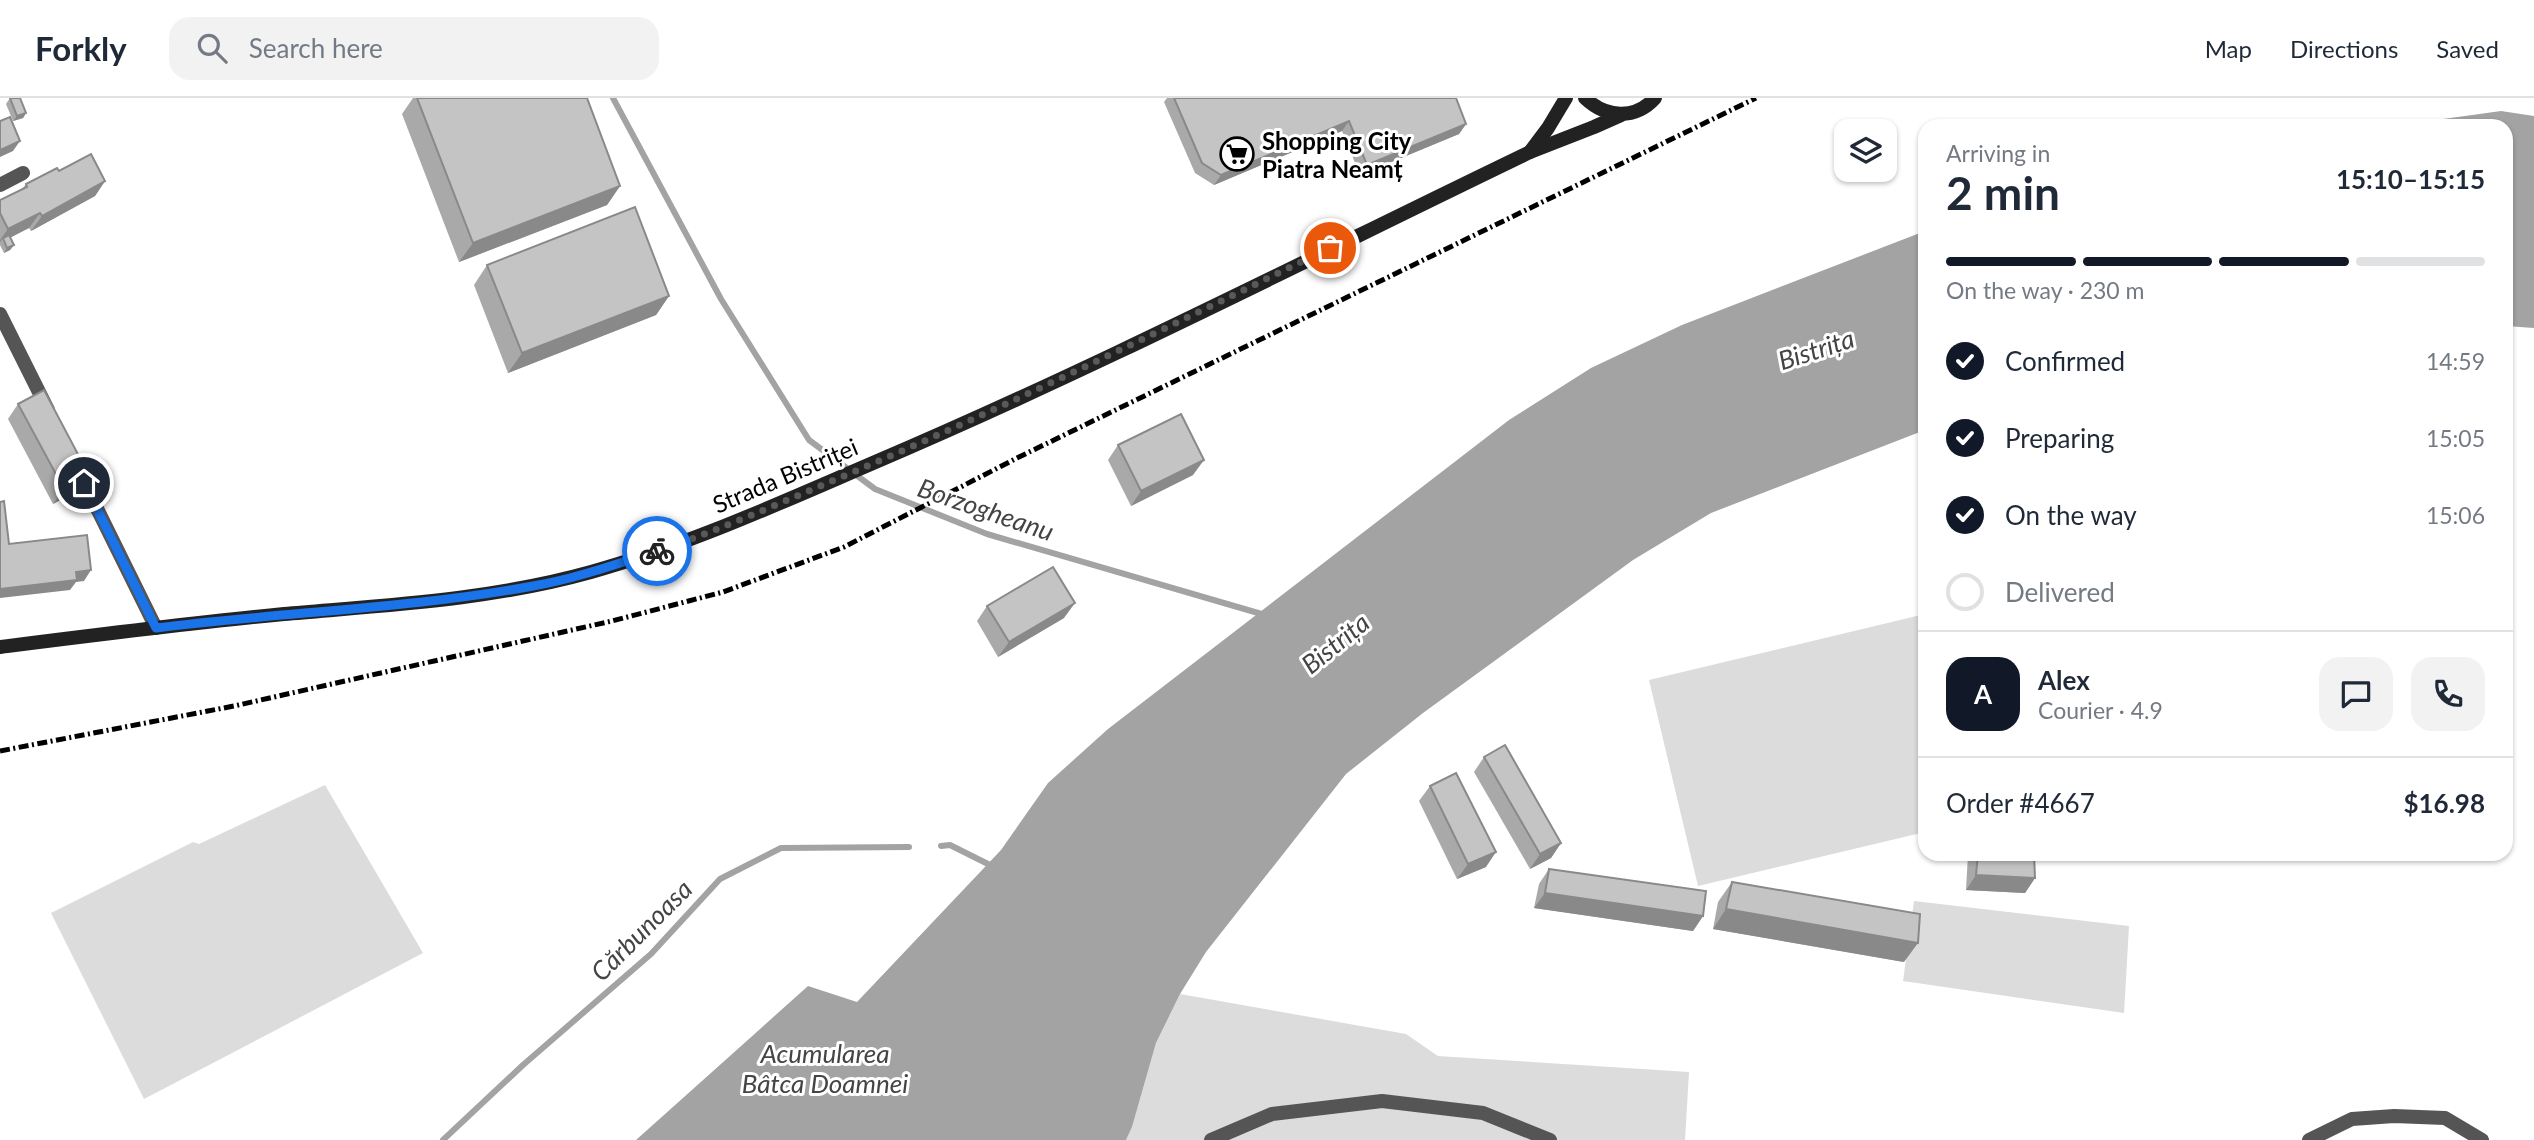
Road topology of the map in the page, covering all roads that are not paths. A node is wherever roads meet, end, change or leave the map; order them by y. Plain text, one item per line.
1 (1566, 98) edge
2 (1586, 98) edge
3 (1655, 98) edge
4 (1621, 115) junction
5 (1530, 152) junction
6 (23, 173) dead end
7 (0, 185) edge
8 (0, 314) edge
9 (54, 422) edge
10 (72, 459) edge
11 (156, 628) junction
12 (0, 647) edge
13 (1211, 1140) edge
14 (1550, 1140) edge
15 (2309, 1140) edge
16 (2482, 1140) edge

1 - 5 main road, Strada Bistriței
2 - 4 main road
3 - 4 main road, Strada Bistriței
4 - 5 main road, Strada Bistriței
5 - 11 main road, Strada Bistriței
6 - 7 street
8 - 9 street
10 - 11 street
11 - 12 main road, Strada Bistriței
13 - 14 street
15 - 16 street

